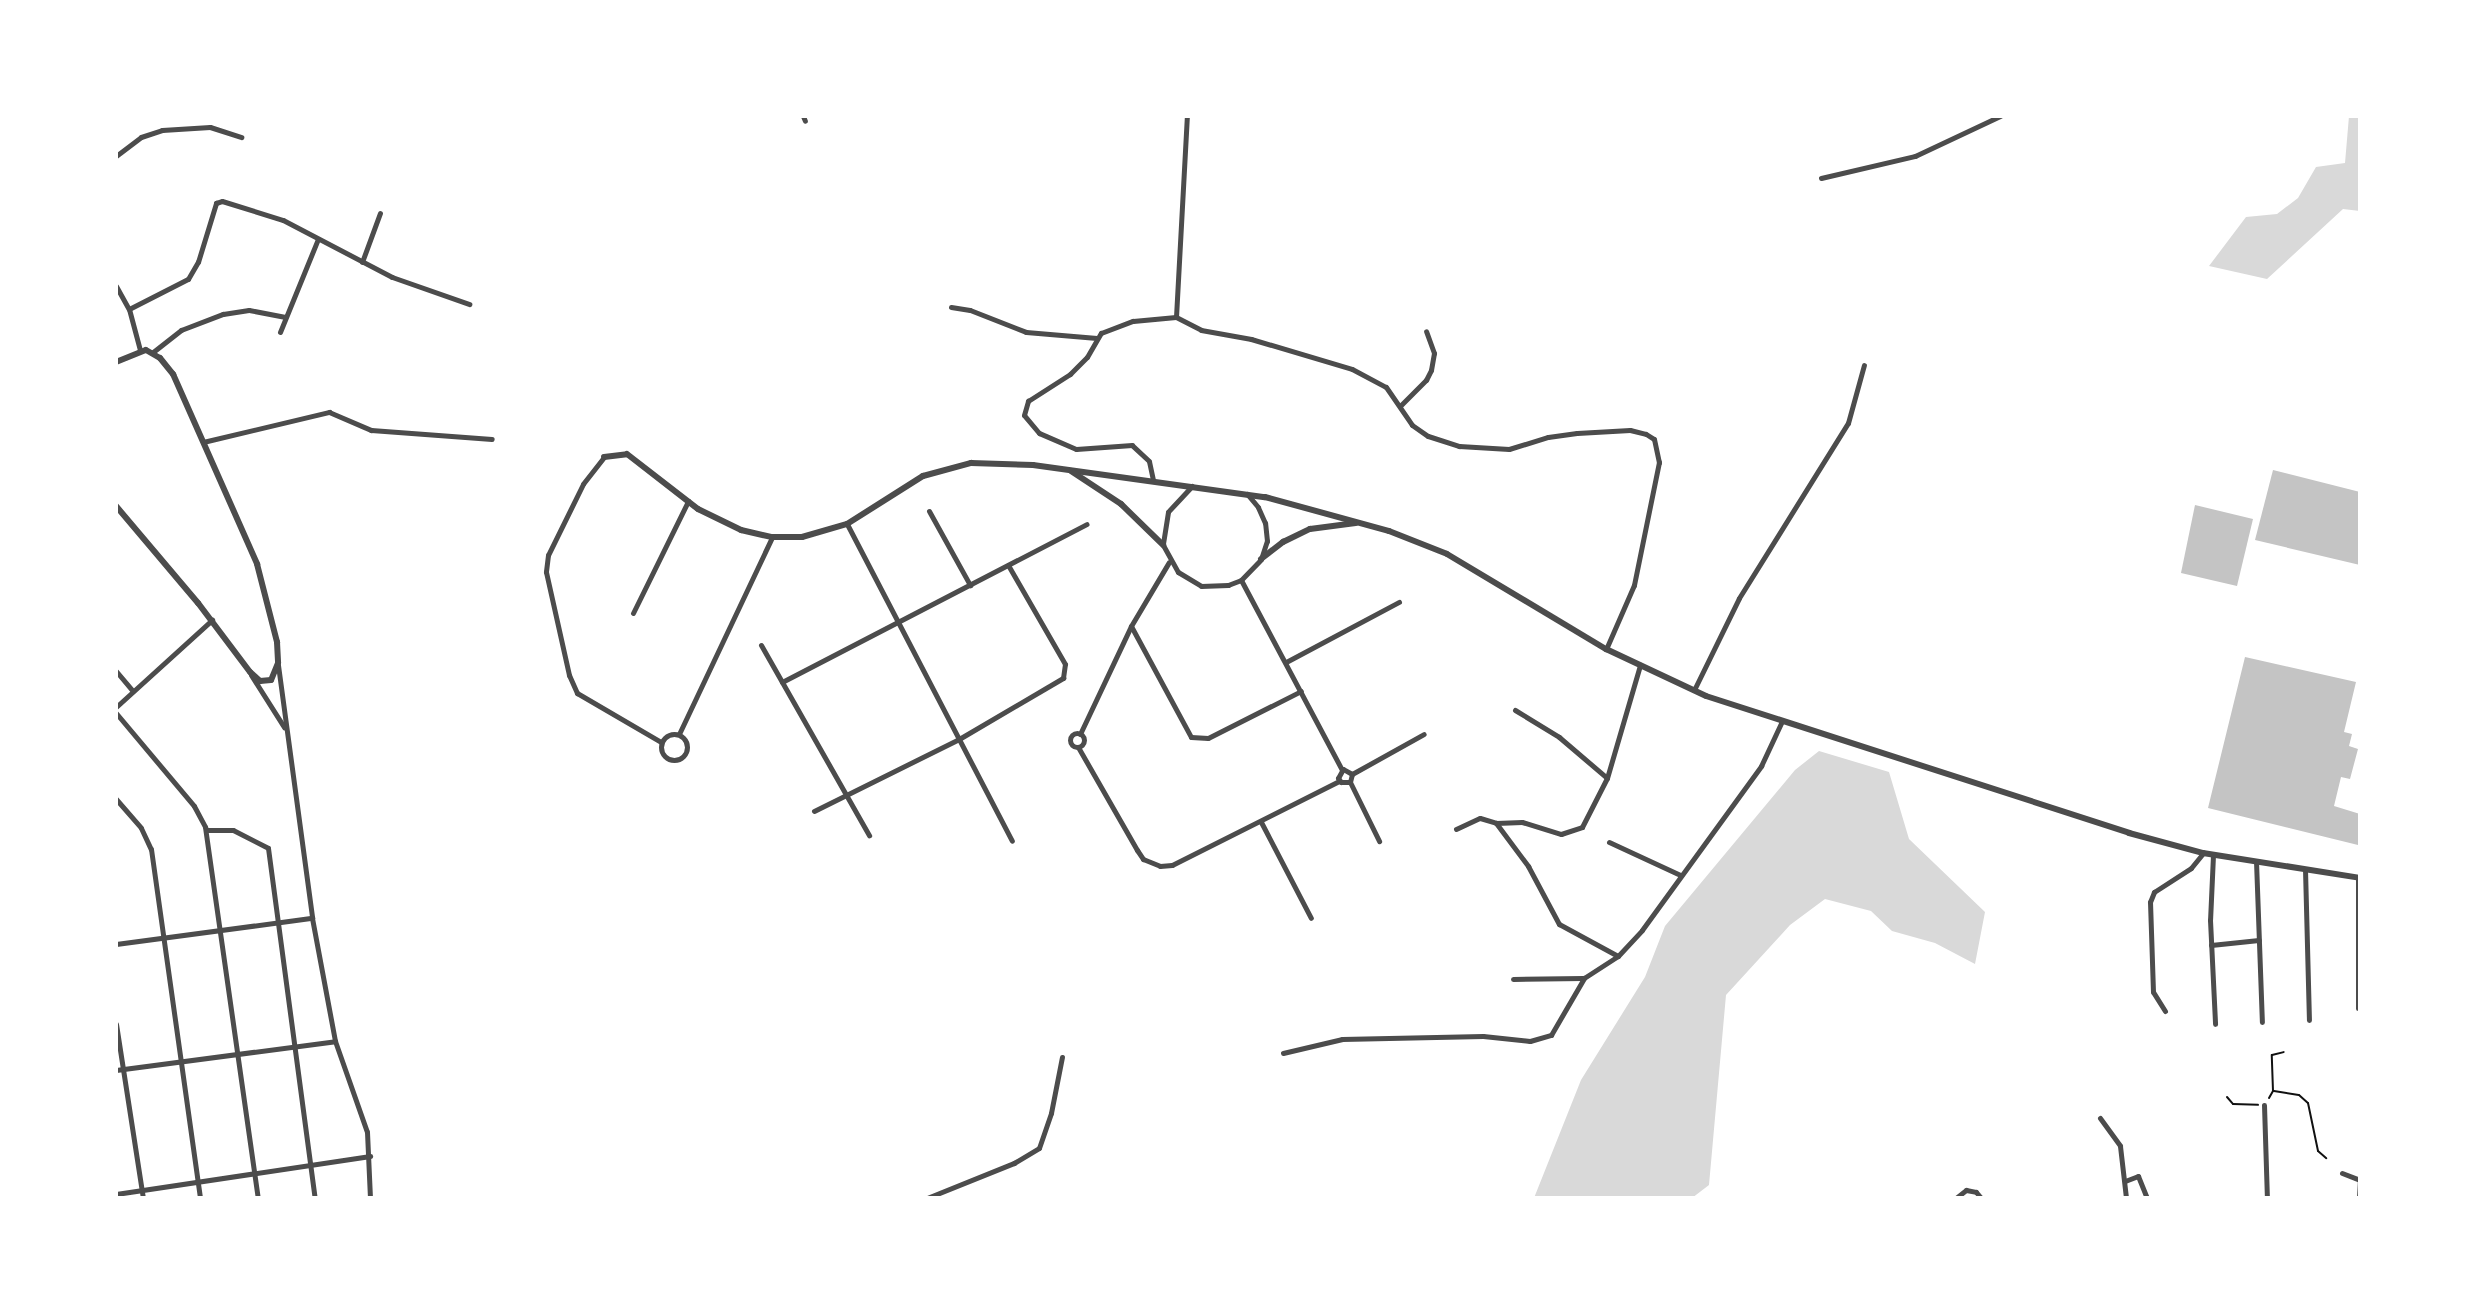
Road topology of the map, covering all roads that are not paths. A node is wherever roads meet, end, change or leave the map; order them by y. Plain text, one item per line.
1 (210, 116) edge
2 (1187, 116) edge
3 (2000, 116) edge
4 (210, 127) junction
5 (241, 137) dead end
6 (116, 156) edge
7 (1821, 178) dead end
8 (380, 213) dead end
9 (318, 239) junction
10 (362, 262) junction
11 (116, 286) edge
12 (469, 304) dead end
13 (951, 307) dead end
14 (129, 309) junction
15 (285, 317) junction
16 (1176, 317) junction
17 (1426, 331) dead end
18 (280, 332) dead end
19 (1097, 338) junction
20 (140, 350) junction
21 (153, 352) junction
22 (116, 362) edge
23 (1864, 365) dead end
24 (1400, 406) junction
25 (492, 439) dead end
26 (203, 442) junction
27 (604, 457) joint
28 (1068, 469) junction
29 (1153, 480) junction
30 (1193, 486) junction
31 (1245, 493) junction
32 (688, 501) junction
33 (116, 506) edge
34 (929, 511) dead end
35 (1363, 523) junction
36 (847, 524) junction
37 (1087, 524) dead end
38 (772, 537) junction
39 (1163, 545) junction
40 (1261, 559) junction
41 (1169, 562) junction
42 (1008, 565) junction
43 (1241, 580) junction
44 (970, 585) junction
45 (1399, 602) dead end
46 (633, 613) dead end
47 (212, 620) junction
48 (899, 623) junction
49 (1131, 626) junction
50 (761, 645) dead end
51 (1606, 649) junction
52 (1286, 662) junction
53 (278, 663) junction
54 (1640, 665) junction
55 (116, 671) edge
56 (250, 672) junction
57 (782, 682) junction
58 (1694, 690) junction
59 (133, 691) junction
60 (1301, 691) junction
61 (116, 710) edge
62 (1515, 710) dead end
63 (1782, 721) junction
64 (287, 732) junction
65 (679, 734) junction
66 (1080, 734) junction
67 (1424, 734) dead end
68 (959, 739) junction
69 (661, 742) junction
70 (1078, 747) junction
71 (1342, 770) junction
72 (1352, 774) junction
73 (1607, 778) junction
74 (1339, 781) junction
75 (1350, 782) junction
76 (846, 794) junction
77 (116, 799) edge
78 (814, 811) dead end
79 (1261, 822) junction
80 (1496, 823) junction
81 (1456, 829) dead end
82 (206, 830) junction
83 (869, 835) dead end
84 (1012, 841) dead end
85 (1379, 841) dead end
86 (1609, 842) dead end
87 (2203, 853) junction
88 (2213, 855) junction
89 (2256, 861) junction
90 (2305, 869) junction
91 (1680, 875) junction
92 (2359, 878) edge
93 (312, 918) junction
94 (1311, 918) dead end
95 (279, 922) junction
96 (220, 930) junction
97 (162, 938) junction
98 (2259, 940) junction
99 (116, 944) edge
100 (2211, 945) junction
101 (1618, 956) junction
102 (1584, 978) junction
103 (1513, 979) dead end
104 (2358, 1008) dead end
105 (2165, 1011) dead end
106 (2309, 1020) dead end
107 (2262, 1022) dead end
108 (116, 1024) edge
109 (2215, 1024) dead end
110 (335, 1041) junction
111 (294, 1047) junction
112 (1283, 1053) dead end
113 (238, 1056) junction
114 (1062, 1057) dead end
115 (180, 1060) junction
116 (124, 1068) junction
117 (116, 1070) edge
118 (2264, 1105) road end
119 (2100, 1118) dead end
120 (370, 1156) junction
121 (310, 1165) junction
122 (253, 1173) junction
123 (2342, 1173) dead end
124 (2360, 1180) edge
125 (2125, 1181) junction
126 (198, 1182) junction
127 (142, 1189) junction
128 (116, 1194) edge
129 (143, 1198) edge
130 (200, 1198) edge
131 (258, 1198) edge
132 (315, 1198) edge
133 (370, 1198) edge
134 (927, 1198) edge
135 (1956, 1198) edge
136 (1981, 1198) edge
137 (2126, 1198) edge
138 (2147, 1198) edge
139 (2267, 1198) edge
140 (2359, 1198) edge

1 - 4 street
2 - 16 street
3 - 7 street
4 - 5 street
4 - 6 street
8 - 10 street
9 - 10 street
9 - 14 street
9 - 15 street
10 - 12 street
11 - 14 street
13 - 19 street
14 - 20 street
15 - 18 street
15 - 21 street
16 - 19 street
16 - 24 street
17 - 24 street
19 - 29 street
20 - 21 street
20 - 22 street
21 - 26 street
23 - 58 street
24 - 51 street
25 - 26 street
26 - 53 street
27 - 32 street
27 - 69 street
28 - 29 street
28 - 36 street
28 - 39 street
29 - 30 street
30 - 31 street
30 - 39 street
31 - 35 street
31 - 40 street
32 - 38 street
32 - 46 street
33 - 47 street
34 - 44 street
35 - 40 street
35 - 51 street
36 - 38 street
36 - 48 street
37 - 42 street
38 - 65 street
39 - 41 street
40 - 43 street
41 - 43 street
41 - 49 street
42 - 44 street
42 - 68 street
43 - 52 street
44 - 48 street
45 - 52 street
47 - 56 street
47 - 59 street
48 - 57 street
48 - 68 street
49 - 60 street
49 - 66 street
50 - 57 street
51 - 54 street
52 - 60 street
53 - 56 street
53 - 64 street
54 - 58 street
54 - 73 street
55 - 59 street
56 - 64 street
57 - 76 street
58 - 63 street
59 - 61 street
60 - 71 street
61 - 82 street
62 - 73 street
63 - 87 street
63 - 91 street
64 - 93 street
65 - 69 street
65 - 69 street
66 - 70 street
66 - 70 street
67 - 72 street
68 - 76 street
68 - 84 street
70 - 79 street
71 - 72 street
71 - 74 street
72 - 75 street
73 - 80 street
74 - 75 street
74 - 79 street
75 - 85 street
76 - 78 street
76 - 83 street
77 - 97 street
79 - 94 street
80 - 81 street
80 - 101 street
82 - 95 street
82 - 96 street
86 - 91 street
87 - 88 street
87 - 105 street
88 - 89 street
88 - 100 street
89 - 90 street
89 - 98 street
90 - 92 street
90 - 106 street
91 - 101 street
92 - 104 street
93 - 95 street
93 - 110 street
95 - 96 street
95 - 111 street
96 - 97 street
96 - 113 street
97 - 99 street
97 - 115 street
98 - 100 street
98 - 107 street
100 - 109 street
101 - 102 street
102 - 103 street
102 - 112 street
108 - 116 street
110 - 111 street
110 - 120 street
111 - 113 street
111 - 121 street
113 - 115 street
113 - 122 street
114 - 134 street
115 - 116 street
115 - 126 street
116 - 117 street
116 - 127 street
118 - 139 street
119 - 125 street
120 - 121 street
120 - 133 street
121 - 122 street
121 - 132 street
122 - 126 street
122 - 131 street
123 - 124 street
124 - 140 street
125 - 137 street
125 - 138 street
126 - 127 street
126 - 130 street
127 - 128 street
127 - 129 street
135 - 136 street

